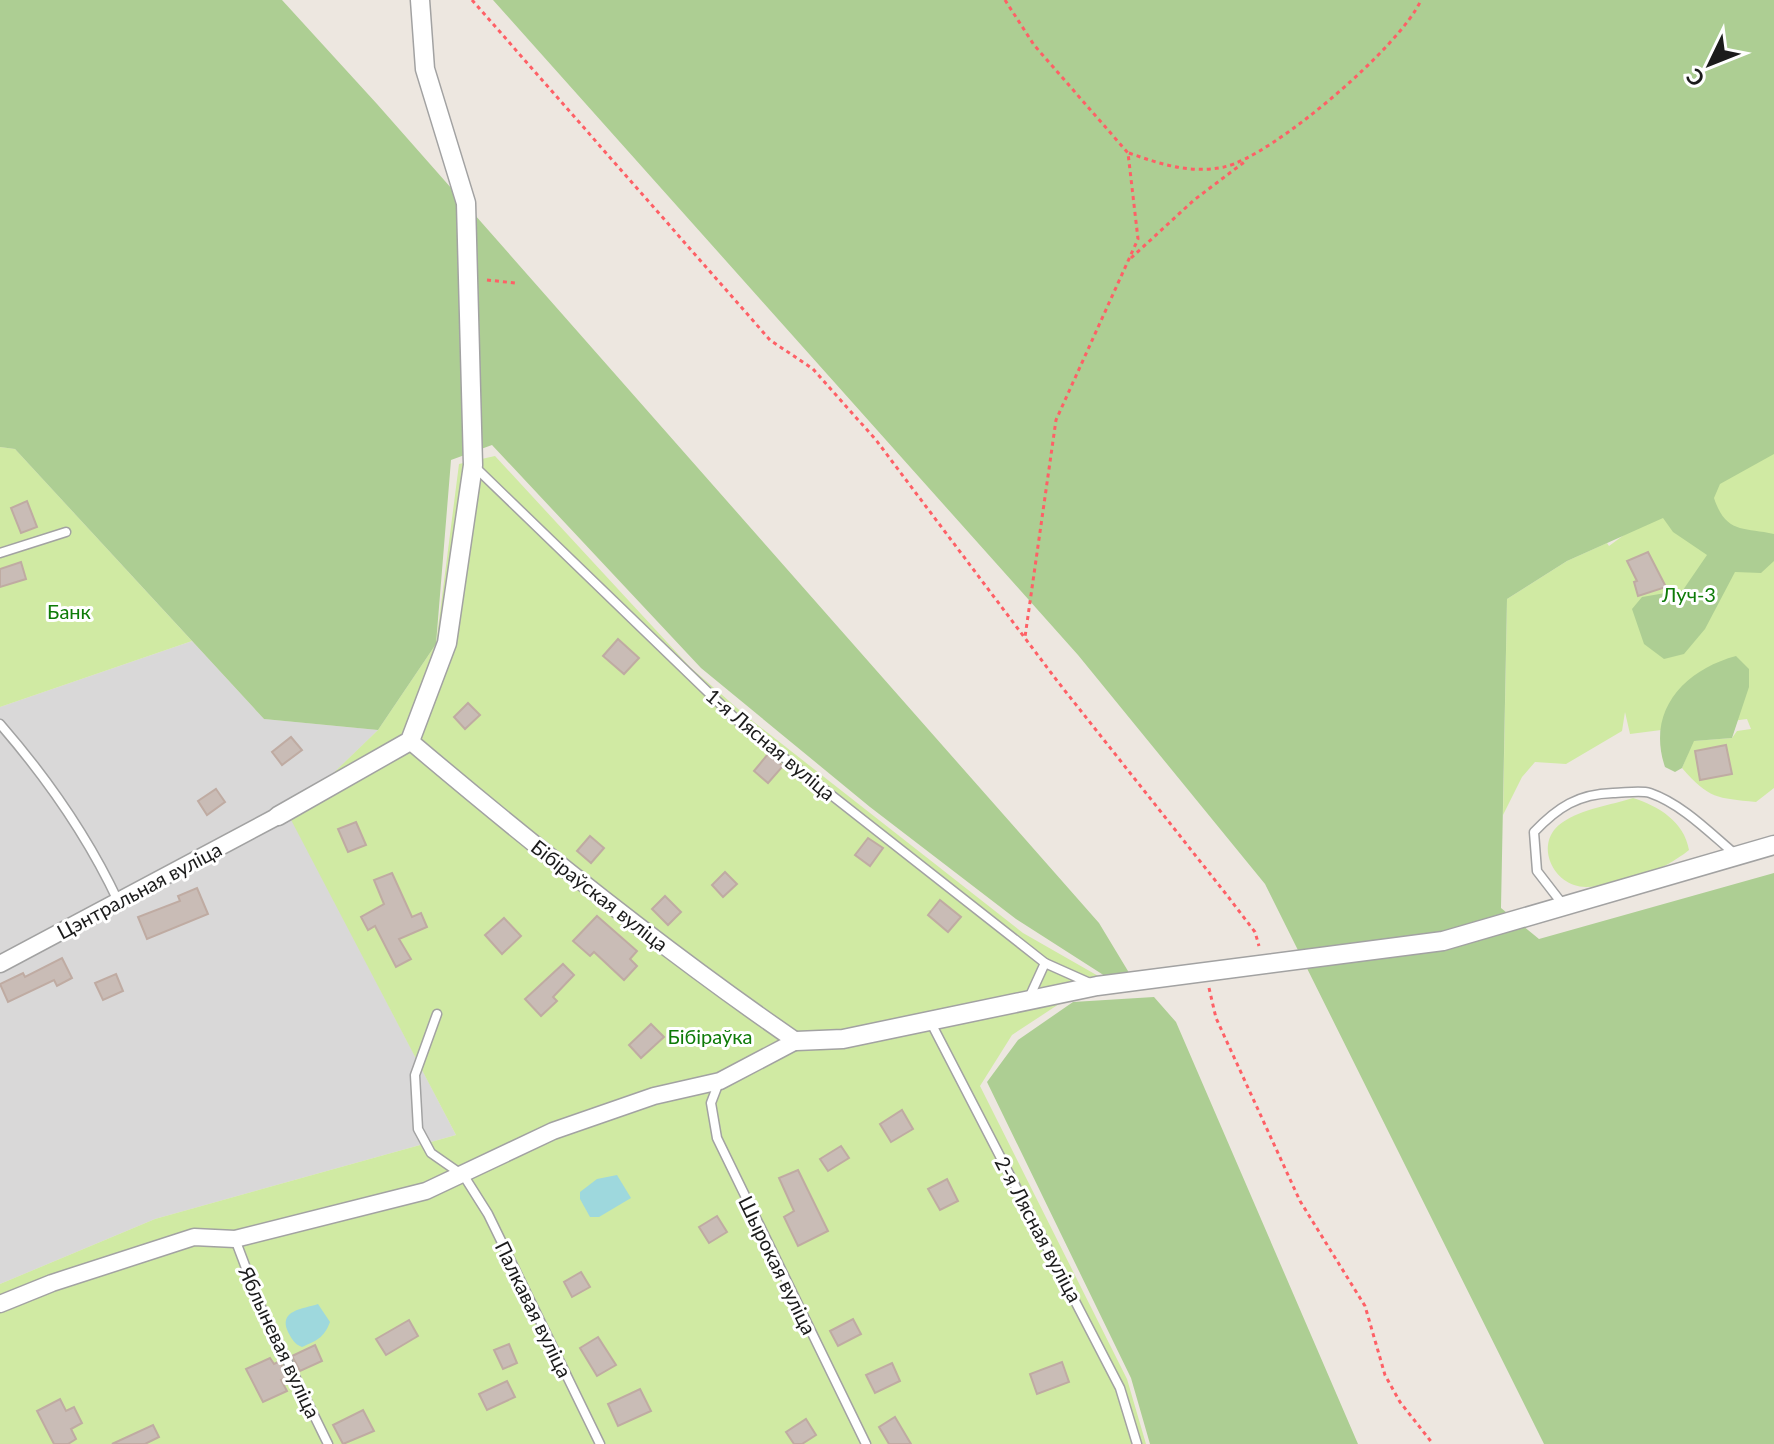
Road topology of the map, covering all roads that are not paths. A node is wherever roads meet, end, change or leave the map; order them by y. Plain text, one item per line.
1 (420, 0) edge
2 (473, 465) junction
3 (66, 532) dead end
4 (0, 553) edge
5 (0, 724) edge
6 (410, 741) junction
7 (278, 816) joint
8 (1774, 845) edge
9 (1736, 855) junction
10 (118, 901) junction
11 (1565, 908) junction
12 (1045, 963) junction
13 (0, 964) edge
14 (1097, 986) junction
15 (1027, 1002) junction
16 (437, 1014) dead end
17 (929, 1019) junction
18 (796, 1041) junction
19 (720, 1081) junction
20 (464, 1176) junction
21 (235, 1239) junction
22 (0, 1304) edge
23 (328, 1444) edge
24 (600, 1444) edge
25 (866, 1444) edge
26 (1137, 1444) edge

1 - 2 street
2 - 6 street
2 - 12 lane, 1-я Лясная вуліца
3 - 4 lane
5 - 10 lane
6 - 7 street
6 - 18 street, Бібіраўская вуліца
7 - 10 street, Цэнтральная вуліца
8 - 9 street
9 - 11 street
9 - 11 lane
10 - 13 street, Цэнтральная вуліца
11 - 14 street
12 - 14 lane, 1-я Лясная вуліца
12 - 15 lane
14 - 15 street
15 - 17 street
16 - 20 lane
17 - 18 street
17 - 26 lane, 2-я Лясная вуліца
18 - 19 street
19 - 20 street
19 - 25 lane, Шырокая вуліца
20 - 21 street
20 - 24 lane, Палкавая вуліца
21 - 22 street
21 - 23 lane, Яблыневая вуліца

